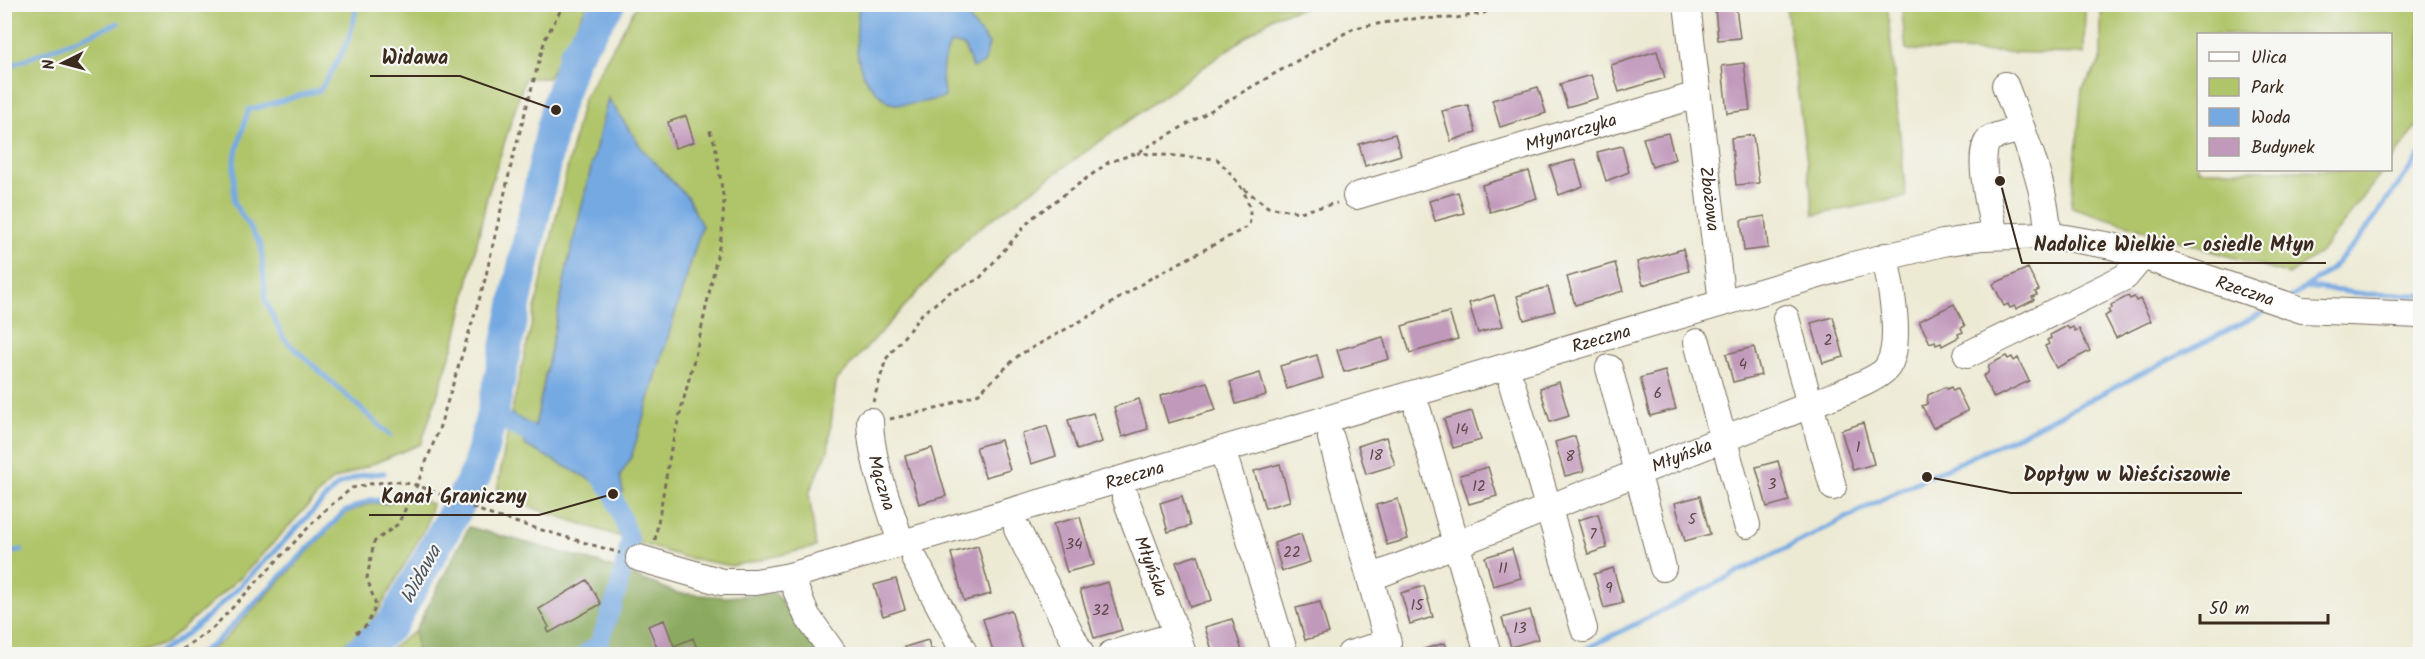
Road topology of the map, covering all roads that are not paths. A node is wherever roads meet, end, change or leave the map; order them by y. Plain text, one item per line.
1 (1687, 4) edge
2 (2005, 85) dead end
3 (1697, 95) junction
4 (2022, 129) junction
5 (1356, 196) road end
6 (2048, 235) junction
7 (1995, 236) junction
8 (1885, 256) junction
9 (2142, 257) junction
10 (1722, 303) junction
11 (2421, 315) edge
12 (1786, 318) dead end
13 (1696, 342) dead end
14 (1967, 355) dead end
15 (1609, 368) dead end
16 (1512, 384) dead end
17 (1810, 405) junction
18 (1418, 411) dead end
19 (870, 421) road end
20 (1331, 438) dead end
21 (1724, 439) junction
22 (1227, 465) dead end
23 (1638, 473) junction
24 (1833, 487) dead end
25 (1125, 497) dead end
26 (1549, 507) junction
27 (1747, 525) dead end
28 (1017, 529) dead end
29 (1456, 544) junction
30 (908, 552) junction
31 (636, 557) road end
32 (1663, 568) dead end
33 (790, 576) junction
34 (1370, 578) junction
35 (1584, 629) dead end
36 (1180, 645) edge
37 (1390, 649) edge
38 (834, 654) edge
39 (965, 654) edge
40 (1081, 654) edge
41 (1111, 654) edge
42 (1285, 654) edge
43 (1350, 654) edge
44 (1488, 654) edge

1 - 3 street
2 - 4 street
3 - 5 street, Młynarczyka
3 - 10 street, Zbożowa
4 - 6 street
4 - 7 street
6 - 7 street, Rzeczna
6 - 9 street, Rzeczna
7 - 8 street, Rzeczna
8 - 10 street, Rzeczna
8 - 17 street, Młyńska
9 - 11 street, Rzeczna
9 - 14 street
10 - 30 street, Rzeczna
12 - 17 street
13 - 21 street
15 - 23 street
16 - 26 street
17 - 21 street, Młyńska
17 - 24 street
18 - 29 street
19 - 30 street, Mączna
20 - 34 street
21 - 23 street, Młyńska
21 - 27 street
22 - 42 street
23 - 26 street, Młyńska
23 - 32 street
25 - 36 street, Młyńska
26 - 29 street, Młyńska
26 - 35 street
28 - 40 street
29 - 34 street, Młyńska
29 - 44 street
30 - 33 street, Rzeczna
30 - 39 street, Mączna
31 - 33 street, Rzeczna
33 - 38 street
34 - 37 street
36 - 41 street, Młyńska
37 - 43 street

